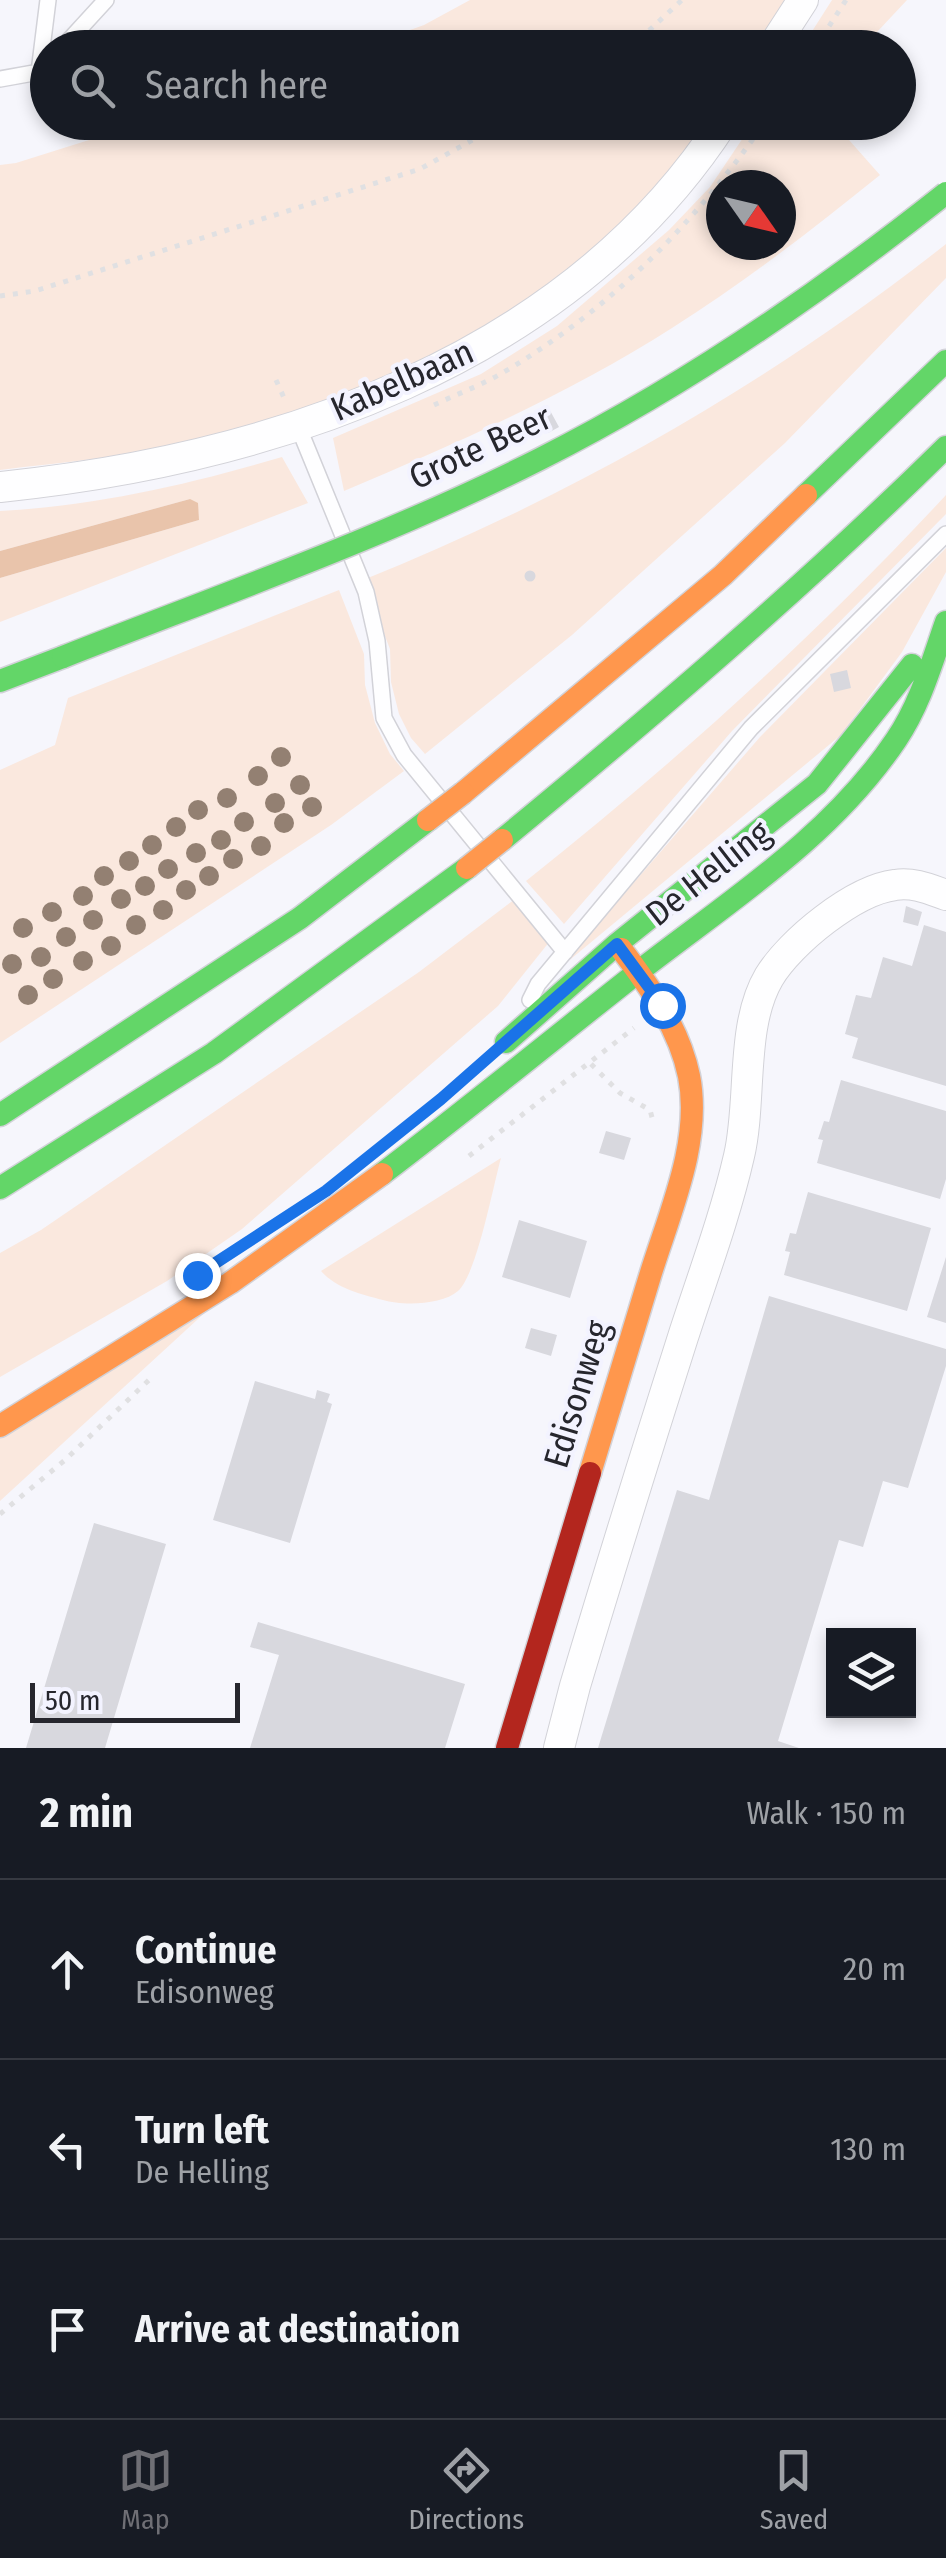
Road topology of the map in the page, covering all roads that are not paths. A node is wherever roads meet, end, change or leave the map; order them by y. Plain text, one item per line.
1 (48, 0) edge
2 (106, 0) edge
3 (802, 0) edge
4 (46, 30) edge
5 (78, 30) edge
6 (783, 30) edge
7 (30, 71) edge
8 (0, 79) edge
9 (710, 140) edge
10 (946, 192) edge
11 (946, 361) edge
12 (298, 426) junction
13 (946, 447) edge
14 (0, 487) edge
15 (946, 534) edge
16 (946, 612) edge
17 (946, 622) edge
18 (0, 681) edge
19 (939, 892) edge
20 (617, 944) junction
21 (565, 952) junction
22 (638, 972) junction
23 (512, 1036) junction
24 (484, 1061) dead end
25 (427, 1110) dead end
26 (0, 1115) edge
27 (679, 1181) junction
28 (0, 1188) edge
29 (726, 1201) junction
30 (245, 1244) dead end
31 (0, 1426) edge
32 (613, 1478) junction
33 (506, 1748) edge
34 (559, 1748) edge

1 - 4 lane
2 - 5 lane
3 - 6 street
7 - 8 lane
9 - 12 street, Kabelbaan
10 - 18 main road, Grote Beer, bridge
11 - 26 main road, bridge
12 - 14 street, Kabelbaan
12 - 21 lane
13 - 28 main road, bridge
15 - 21 lane
16 - 20 main road, De Helling
17 - 22 main road, De Helling
19 - 29 street, Edisonweg
20 - 22 main road, Edisonweg
20 - 23 main road, De Helling
21 - 23 lane
22 - 27 main road, Edisonweg
22 - 31 main road, De Helling
23 - 24 main road, De Helling
25 - 30 main road
27 - 29 street
27 - 32 main road, Edisonweg
29 - 32 street, Edisonweg
32 - 33 main road, Edisonweg
32 - 34 street, Edisonweg

